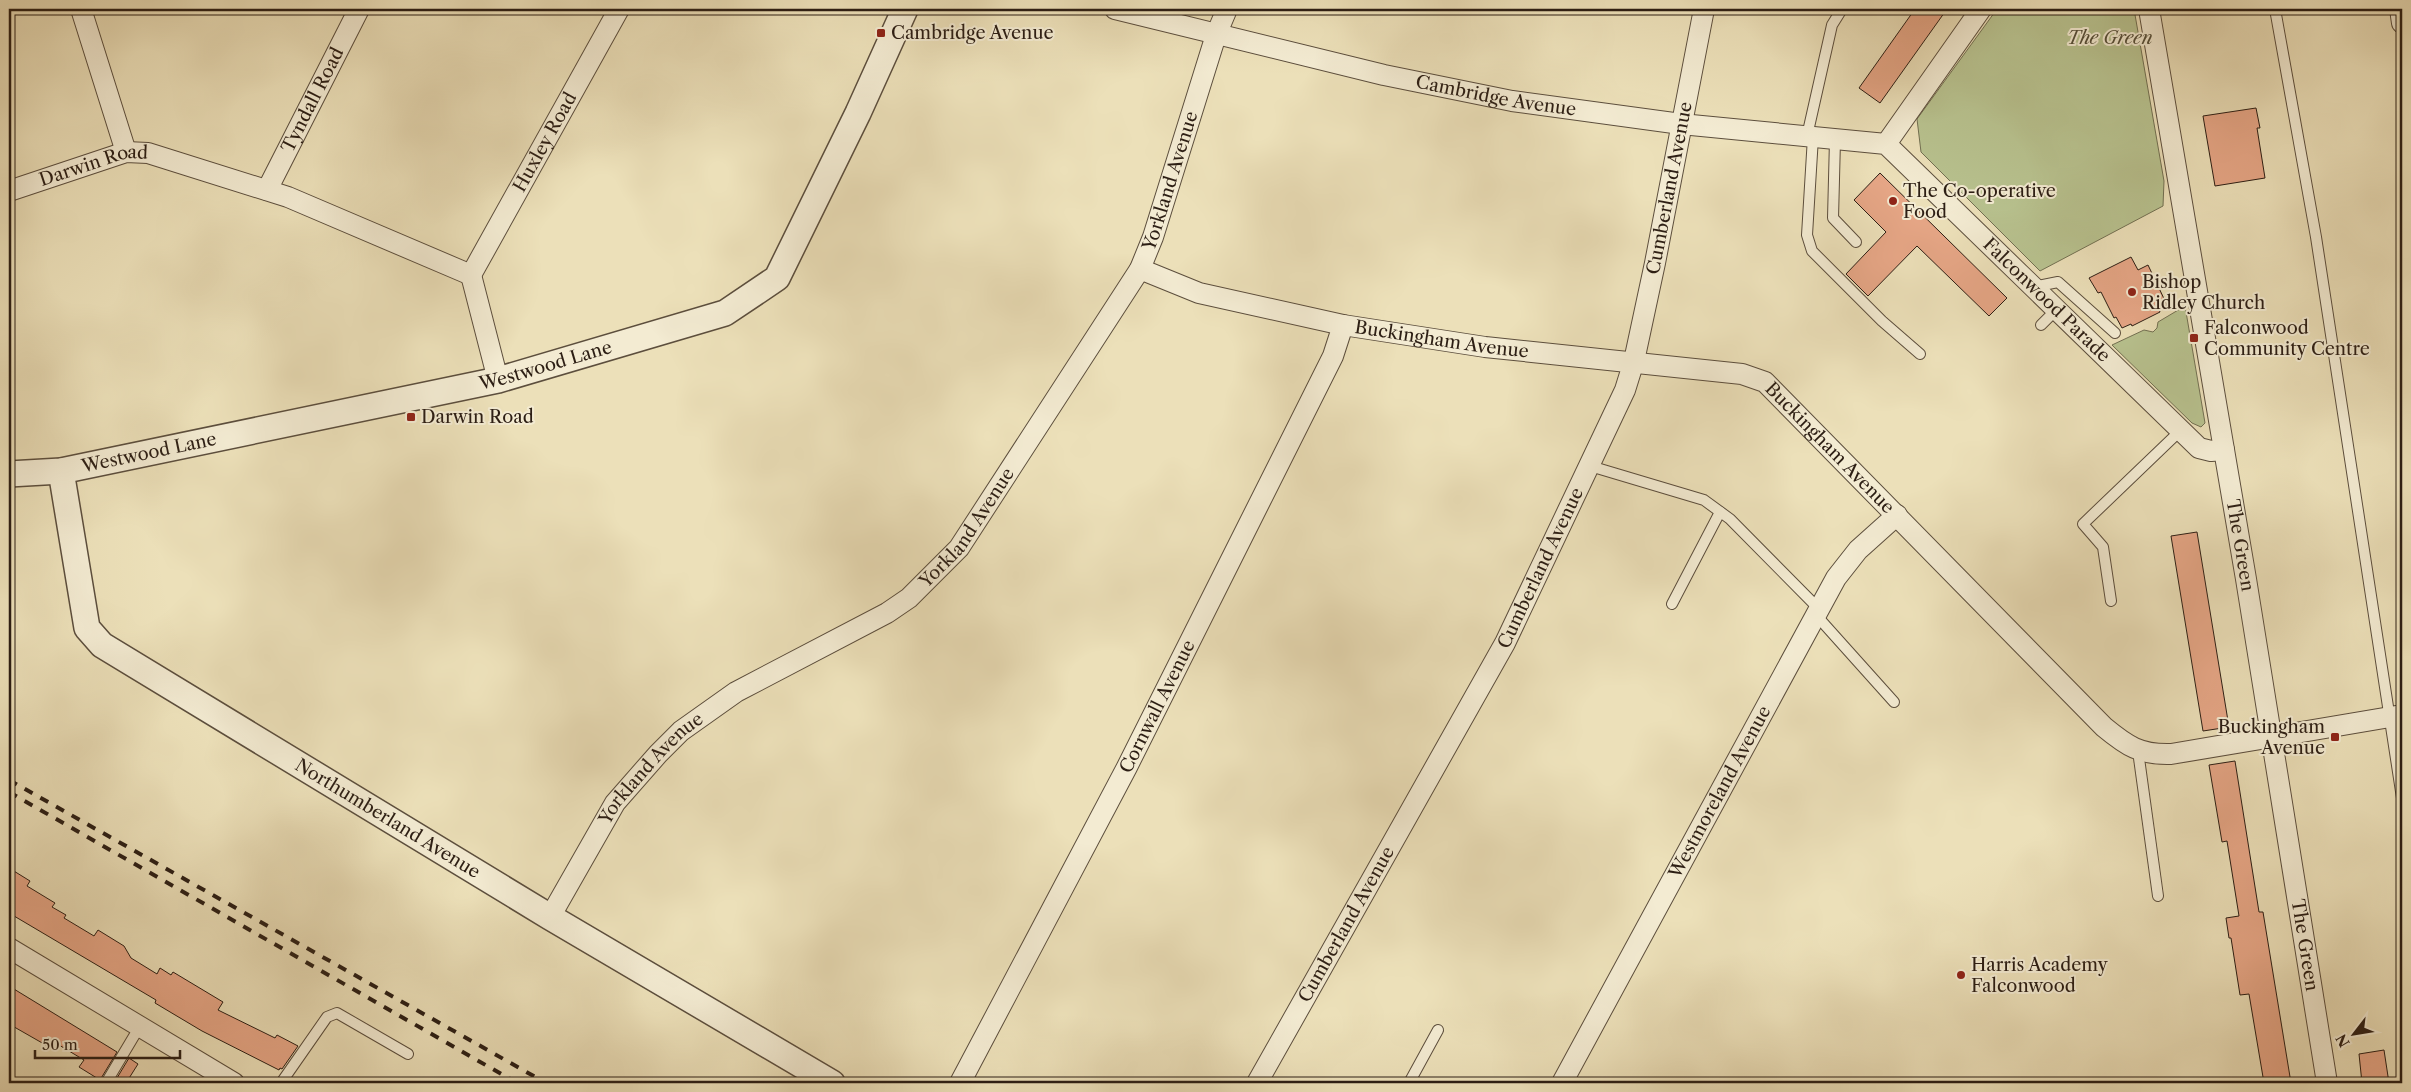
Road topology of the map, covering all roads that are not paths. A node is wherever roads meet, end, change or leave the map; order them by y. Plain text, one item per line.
1 (82, 9) edge
2 (359, 9) edge
3 (619, 9) edge
4 (905, 9) edge
5 (1115, 9) edge
6 (1227, 9) edge
7 (1704, 9) edge
8 (1842, 9) edge
9 (1980, 9) edge
10 (2149, 9) edge
11 (2274, 9) edge
12 (2400, 9) edge
13 (2402, 23) edge
14 (1216, 35) junction
15 (1681, 124) junction
16 (1810, 137) junction
17 (1835, 140) junction
18 (1886, 144) junction
19 (126, 152) junction
20 (267, 190) junction
21 (9, 192) edge
22 (1856, 242) dead end
23 (1140, 268) junction
24 (471, 275) junction
25 (2032, 288) junction
26 (2056, 310) junction
27 (1343, 325) junction
28 (2042, 325) dead end
29 (2115, 333) dead end
30 (1920, 354) dead end
31 (1634, 361) junction
32 (498, 380) junction
33 (2181, 430) junction
34 (2224, 450) junction
35 (1590, 466) junction
36 (61, 471) junction
37 (9, 474) edge
38 (1720, 512) junction
39 (1897, 515) junction
40 (2111, 601) dead end
41 (1672, 604) dead end
42 (1818, 612) junction
43 (1894, 702) dead end
44 (2396, 716) edge
45 (2271, 737) junction
46 (2138, 751) junction
47 (2402, 798) edge
48 (2158, 896) dead end
49 (550, 917) junction
50 (9, 948) edge
51 (140, 1026) junction
52 (1438, 1030) dead end
53 (408, 1054) dead end
54 (106, 1083) edge
55 (234, 1083) edge
56 (282, 1083) edge
57 (832, 1083) edge
58 (960, 1083) edge
59 (1257, 1083) edge
60 (1409, 1083) edge
61 (1562, 1083) edge
62 (2327, 1083) edge

1 - 19 street
2 - 20 street, Tyndall Road
3 - 24 street, Huxley Road
4 - 32 street, Westwood Lane
5 - 14 street, Cambridge Avenue
6 - 14 street, Yorkland Avenue
7 - 15 street, Cumberland Avenue
8 - 16 lane
9 - 18 street
10 - 34 street, The Green
11 - 44 lane
12 - 13 street
14 - 15 street, Cambridge Avenue
14 - 23 street, Yorkland Avenue
15 - 16 street, Cambridge Avenue
15 - 31 street, Cumberland Avenue
16 - 17 street, Cambridge Avenue
16 - 30 lane
17 - 18 street, Cambridge Avenue
17 - 22 lane
18 - 25 street, Falconwood Parade
19 - 20 street, Darwin Road
19 - 21 street, Darwin Road
20 - 24 street, Darwin Road
23 - 27 street, Buckingham Avenue
23 - 49 street, Yorkland Avenue
24 - 32 street
25 - 26 street, Falconwood Parade
25 - 29 lane
26 - 28 lane
26 - 33 street, Falconwood Parade
27 - 31 street, Buckingham Avenue
27 - 58 street, Cornwall Avenue
31 - 35 street, Cumberland Avenue
31 - 39 street, Buckingham Avenue
32 - 36 street, Westwood Lane
33 - 34 street, Falconwood Parade
33 - 40 lane
34 - 45 street, The Green
35 - 38 lane
35 - 59 street, Cumberland Avenue
36 - 37 street, Westwood Lane
36 - 49 street, Northumberland Avenue
38 - 41 lane
38 - 42 lane
39 - 42 street, Westmoreland Avenue
39 - 46 street, Buckingham Avenue
42 - 43 lane
42 - 61 street, Westmoreland Avenue
44 - 45 street, Buckingham Avenue
44 - 47 lane
45 - 46 street, Buckingham Avenue
45 - 62 street, The Green
46 - 48 lane
49 - 57 street, Northumberland Avenue
50 - 51 street
51 - 54 lane
51 - 55 street
52 - 60 lane
53 - 56 lane

